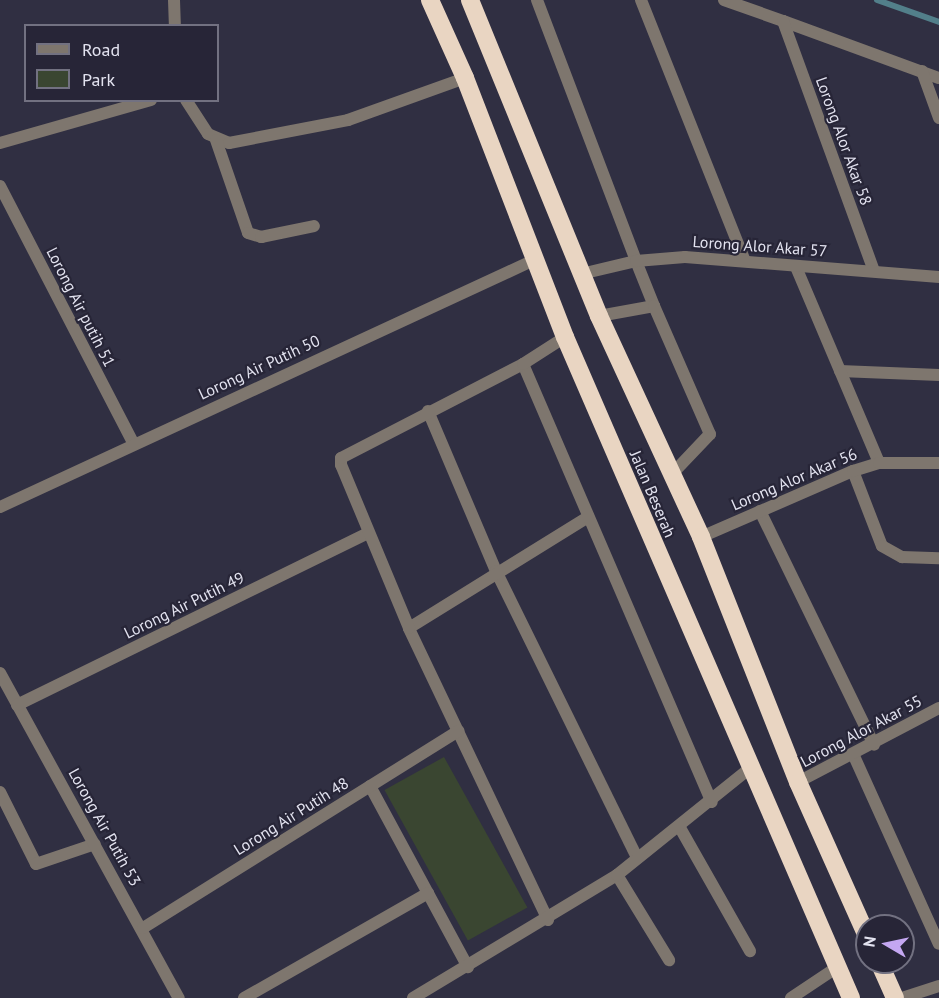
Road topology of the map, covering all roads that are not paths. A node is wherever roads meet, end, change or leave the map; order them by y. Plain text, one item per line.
1 (174, 0) edge
2 (430, 0) edge
3 (470, 0) edge
4 (537, 0) edge
5 (641, 0) edge
6 (724, 0) edge
7 (783, 21) junction
8 (175, 24) edge
9 (922, 71) junction
10 (465, 78) junction
11 (939, 78) edge
12 (144, 102) edge
13 (188, 102) edge
14 (939, 118) edge
15 (216, 140) junction
16 (0, 143) edge
17 (0, 186) edge
18 (314, 226) dead end
19 (534, 260) junction
20 (636, 261) junction
21 (745, 261) junction
22 (796, 267) junction
23 (874, 271) junction
24 (581, 274) junction
25 (939, 277) edge
26 (654, 306) junction
27 (599, 316) junction
28 (565, 337) junction
29 (523, 364) junction
30 (840, 371) junction
31 (939, 375) edge
32 (428, 411) junction
33 (133, 443) junction
34 (879, 463) junction
35 (939, 463) edge
36 (853, 471) junction
37 (672, 474) junction
38 (0, 507) edge
39 (760, 511) junction
40 (588, 517) junction
41 (366, 534) junction
42 (701, 537) junction
43 (939, 558) edge
44 (496, 571) junction
45 (409, 628) junction
46 (0, 673) edge
47 (17, 705) junction
48 (939, 708) edge
49 (458, 731) junction
50 (874, 744) junction
51 (854, 756) junction
52 (749, 769) junction
53 (798, 782) junction
54 (370, 786) junction
55 (0, 792) edge
56 (712, 802) junction
57 (679, 826) junction
58 (95, 844) junction
59 (637, 858) junction
60 (617, 875) junction
61 (428, 893) junction
62 (857, 914) edge
63 (548, 920) junction
64 (143, 928) junction
65 (939, 944) edge
66 (750, 951) dead end
67 (669, 960) dead end
68 (468, 967) junction
69 (836, 968) junction
70 (884, 974) edge
71 (939, 986) edge
72 (179, 998) edge
73 (244, 998) edge
74 (413, 998) edge
75 (791, 998) edge
76 (851, 998) edge
77 (895, 998) edge
78 (902, 998) edge

1 - 8 street
2 - 10 highway, Jalan Beserah
3 - 24 highway, Jalan Beserah
4 - 20 street
5 - 21 street
6 - 7 street
7 - 9 street
7 - 23 street, Lorong Alor Akar 58
9 - 11 street
9 - 14 street
10 - 15 street
10 - 19 highway, Jalan Beserah
12 - 16 street
13 - 15 street
15 - 18 street
17 - 33 street, Lorong Air putih 51
19 - 28 highway, Jalan Beserah
19 - 33 street, Lorong Air Putih 50
20 - 21 street, Lorong Alor Akar 57
20 - 24 street, Lorong Alor Akar 57
20 - 26 street
21 - 22 street, Lorong Alor Akar 57
22 - 23 street, Lorong Alor Akar 57
22 - 30 street
23 - 25 street, Lorong Alor Akar 57
24 - 27 highway, Jalan Beserah
26 - 27 street
26 - 37 street
27 - 37 highway, Jalan Beserah
28 - 29 street
28 - 52 highway, Jalan Beserah
29 - 32 street
29 - 40 street
30 - 31 street
30 - 34 street
32 - 41 street
32 - 44 street
33 - 38 street, Lorong Air Putih 50
34 - 35 street, Lorong Alor Akar 56
34 - 36 street, Lorong Alor Akar 56
36 - 39 street, Lorong Alor Akar 56
36 - 43 street
37 - 42 highway, Jalan Beserah
39 - 42 street, Lorong Alor Akar 56
39 - 50 street
40 - 44 street
40 - 56 street
41 - 45 street
41 - 47 street, Lorong Air Putih 49
42 - 53 highway, Jalan Beserah
44 - 45 street
44 - 59 street
45 - 49 street
46 - 47 street, Lorong Air Putih 53
47 - 58 street, Lorong Air Putih 53
48 - 50 street, Lorong Alor Akar 55
49 - 54 street, Lorong Air Putih 48
49 - 63 street
50 - 51 street, Lorong Alor Akar 55
51 - 53 street, Lorong Alor Akar 55
51 - 65 street
52 - 56 street
52 - 69 highway, Jalan Beserah
53 - 62 highway, Jalan Beserah
54 - 61 street
54 - 64 street, Lorong Air Putih 48
55 - 58 street
56 - 57 street
57 - 59 street
57 - 66 street
58 - 64 street, Lorong Air Putih 53
59 - 60 street
60 - 63 street
60 - 67 street
61 - 68 street
61 - 73 street
63 - 68 street
64 - 72 street, Lorong Air Putih 53
68 - 74 street
69 - 75 street
69 - 76 highway, Jalan Beserah
70 - 77 highway
71 - 78 street

